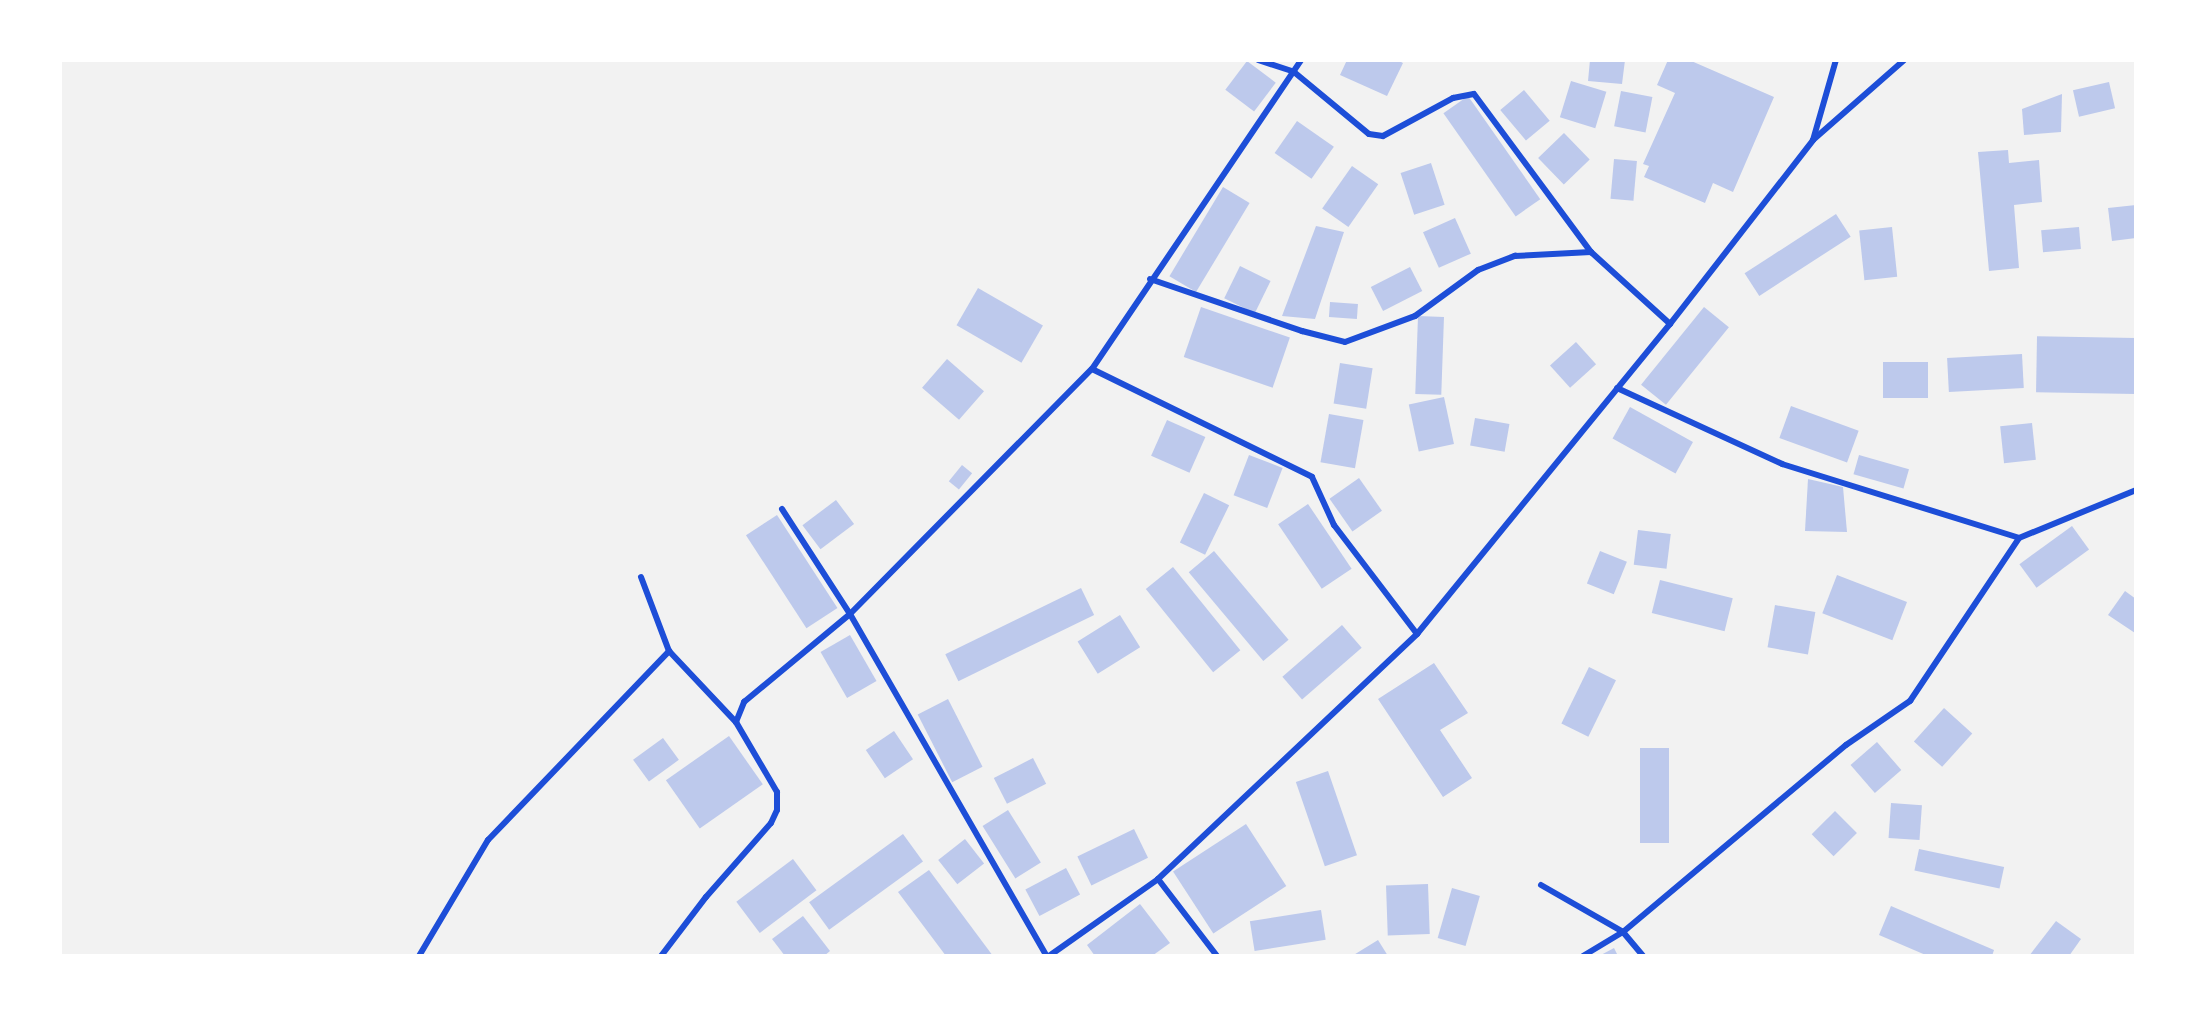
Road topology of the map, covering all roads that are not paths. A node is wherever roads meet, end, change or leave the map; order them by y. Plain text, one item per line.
1 (1258, 60) edge
2 (1301, 60) edge
3 (1836, 60) edge
4 (1904, 60) edge
5 (1294, 72) junction
6 (1813, 140) junction
7 (1592, 252) junction
8 (1150, 279) junction
9 (1670, 324) junction
10 (1092, 369) junction
11 (1617, 388) junction
12 (2136, 490) edge
13 (782, 509) dead end
14 (2019, 538) junction
15 (641, 577) dead end
16 (850, 614) junction
17 (1417, 634) junction
18 (669, 651) junction
19 (736, 722) junction
20 (1158, 879) junction
21 (1541, 885) dead end
22 (1623, 932) junction
23 (422, 955) edge
24 (661, 956) edge
25 (1048, 956) edge
26 (1217, 956) edge
27 (1583, 956) edge
28 (1643, 956) edge

1 - 5 street
2 - 5 street
3 - 6 street
4 - 6 street
5 - 7 street
5 - 8 street
6 - 9 street
7 - 8 street
7 - 9 street
8 - 10 street
9 - 11 street
10 - 16 street
10 - 17 street
11 - 14 street
11 - 17 street
12 - 14 street
13 - 16 street
14 - 22 street
15 - 18 street
16 - 19 street
16 - 25 street
17 - 20 street
18 - 19 street
18 - 23 street
19 - 24 street
20 - 25 street
20 - 26 street
21 - 22 street
22 - 27 street
22 - 28 street

